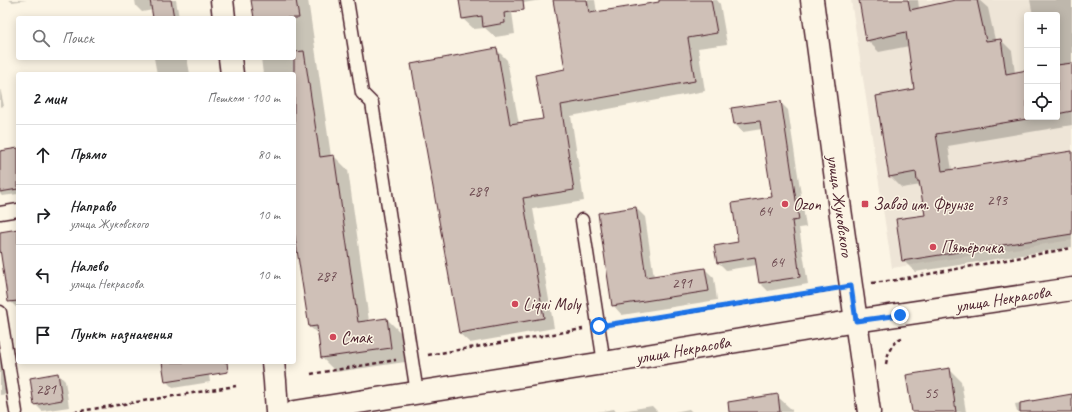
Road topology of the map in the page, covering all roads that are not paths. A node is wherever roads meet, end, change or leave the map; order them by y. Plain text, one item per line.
1 (222, 0) edge
2 (348, 0) edge
3 (812, 0) edge
4 (224, 16) edge
5 (230, 60) edge
6 (232, 72) edge
7 (16, 210) edge
8 (0, 213) edge
9 (582, 220) dead end
10 (1072, 289) edge
11 (0, 312) edge
12 (856, 321) junction
13 (604, 363) junction
14 (272, 364) edge
15 (417, 393) junction
16 (16, 412) edge
17 (277, 412) edge
18 (295, 412) edge
19 (869, 412) edge

1 - 4 street
2 - 15 lane
3 - 12 street, улица Жуковского
5 - 6 street
7 - 8 lane
9 - 13 lane
10 - 12 street, улица Некрасова
11 - 16 lane
12 - 13 street, улица Некрасова
12 - 19 street, улица Жуковского
13 - 15 street, улица Некрасова
14 - 17 street
15 - 18 street, улица Некрасова

